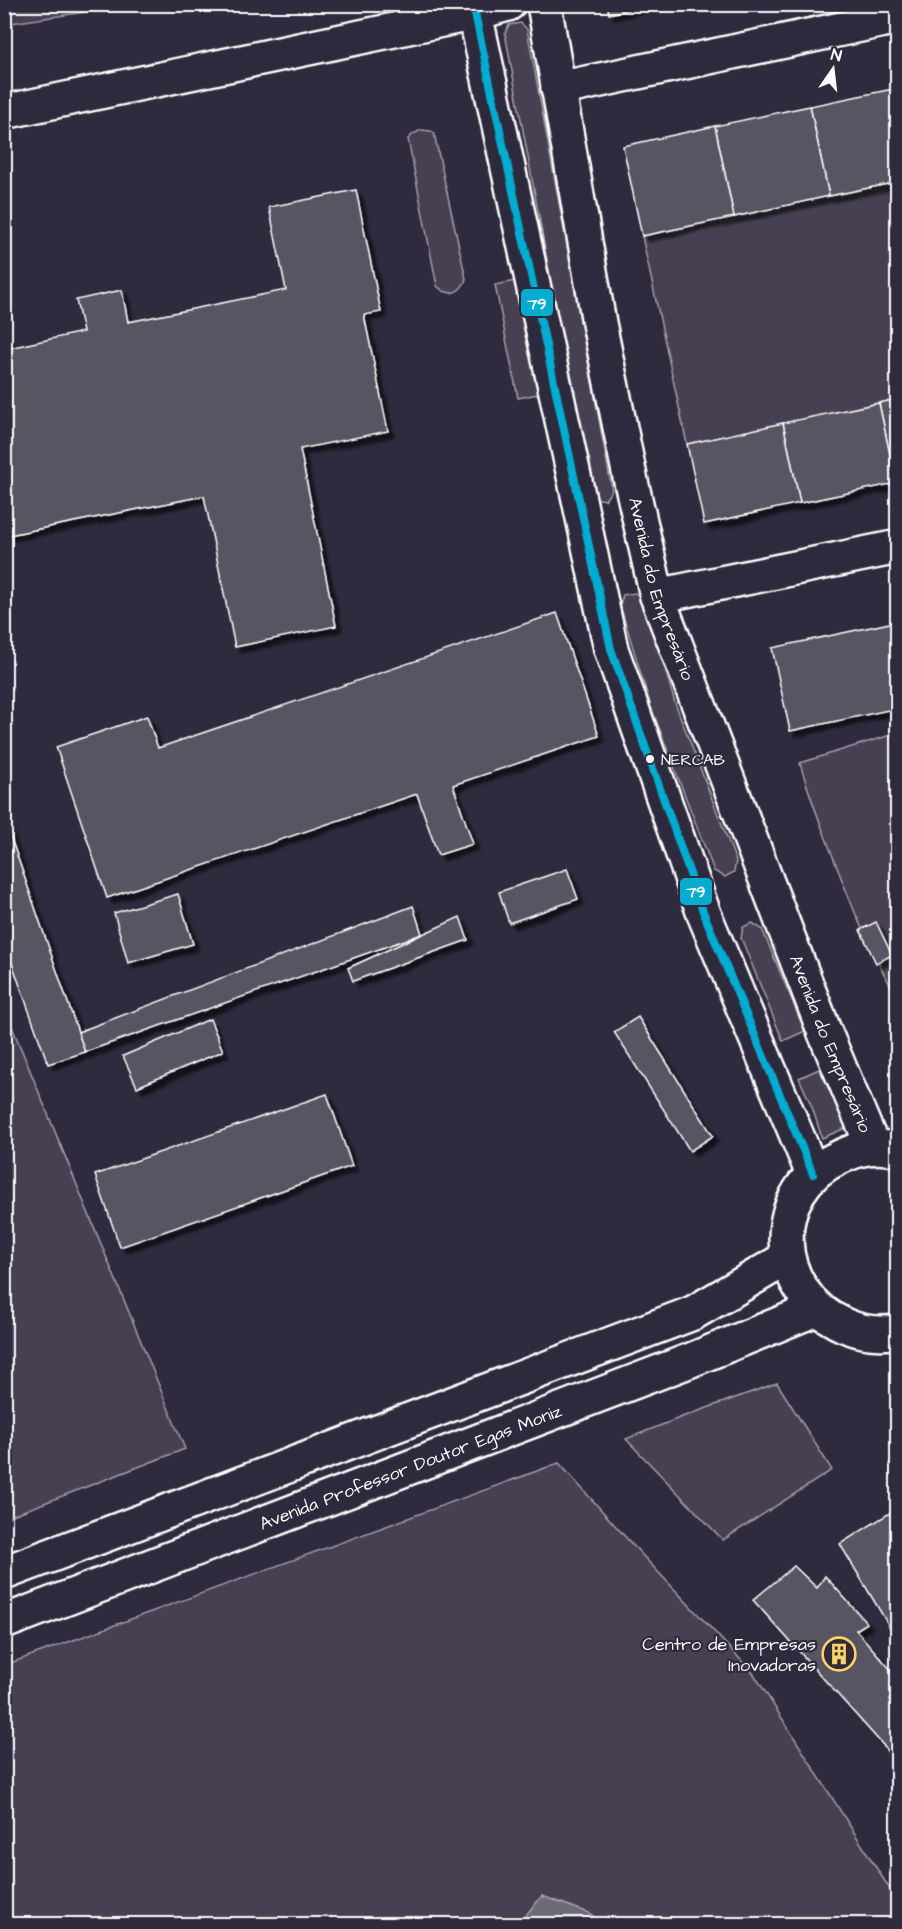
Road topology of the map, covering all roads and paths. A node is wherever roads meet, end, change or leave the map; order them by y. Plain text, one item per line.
1 (508, 4) edge
2 (544, 4) edge
3 (474, 9) edge
4 (897, 17) edge
5 (558, 89) junction
6 (4, 112) edge
7 (897, 547) edge
8 (657, 596) junction
9 (885, 1148) edge
10 (813, 1174) junction
11 (787, 1257) junction
12 (816, 1309) junction
13 (897, 1333) edge
14 (4, 1573) edge
15 (4, 1622) edge

1 - 3 main road
2 - 5 main road, Avenida do Empresário
3 - 6 main road
3 - 10 main road
4 - 5 main road
5 - 8 main road, Avenida do Empresário
7 - 8 main road
8 - 9 main road, Avenida do Empresário
9 - 10 main road
10 - 11 main road
11 - 12 main road
11 - 14 main road
12 - 13 main road
12 - 15 main road, Avenida Professor Doutor Egas Moniz

